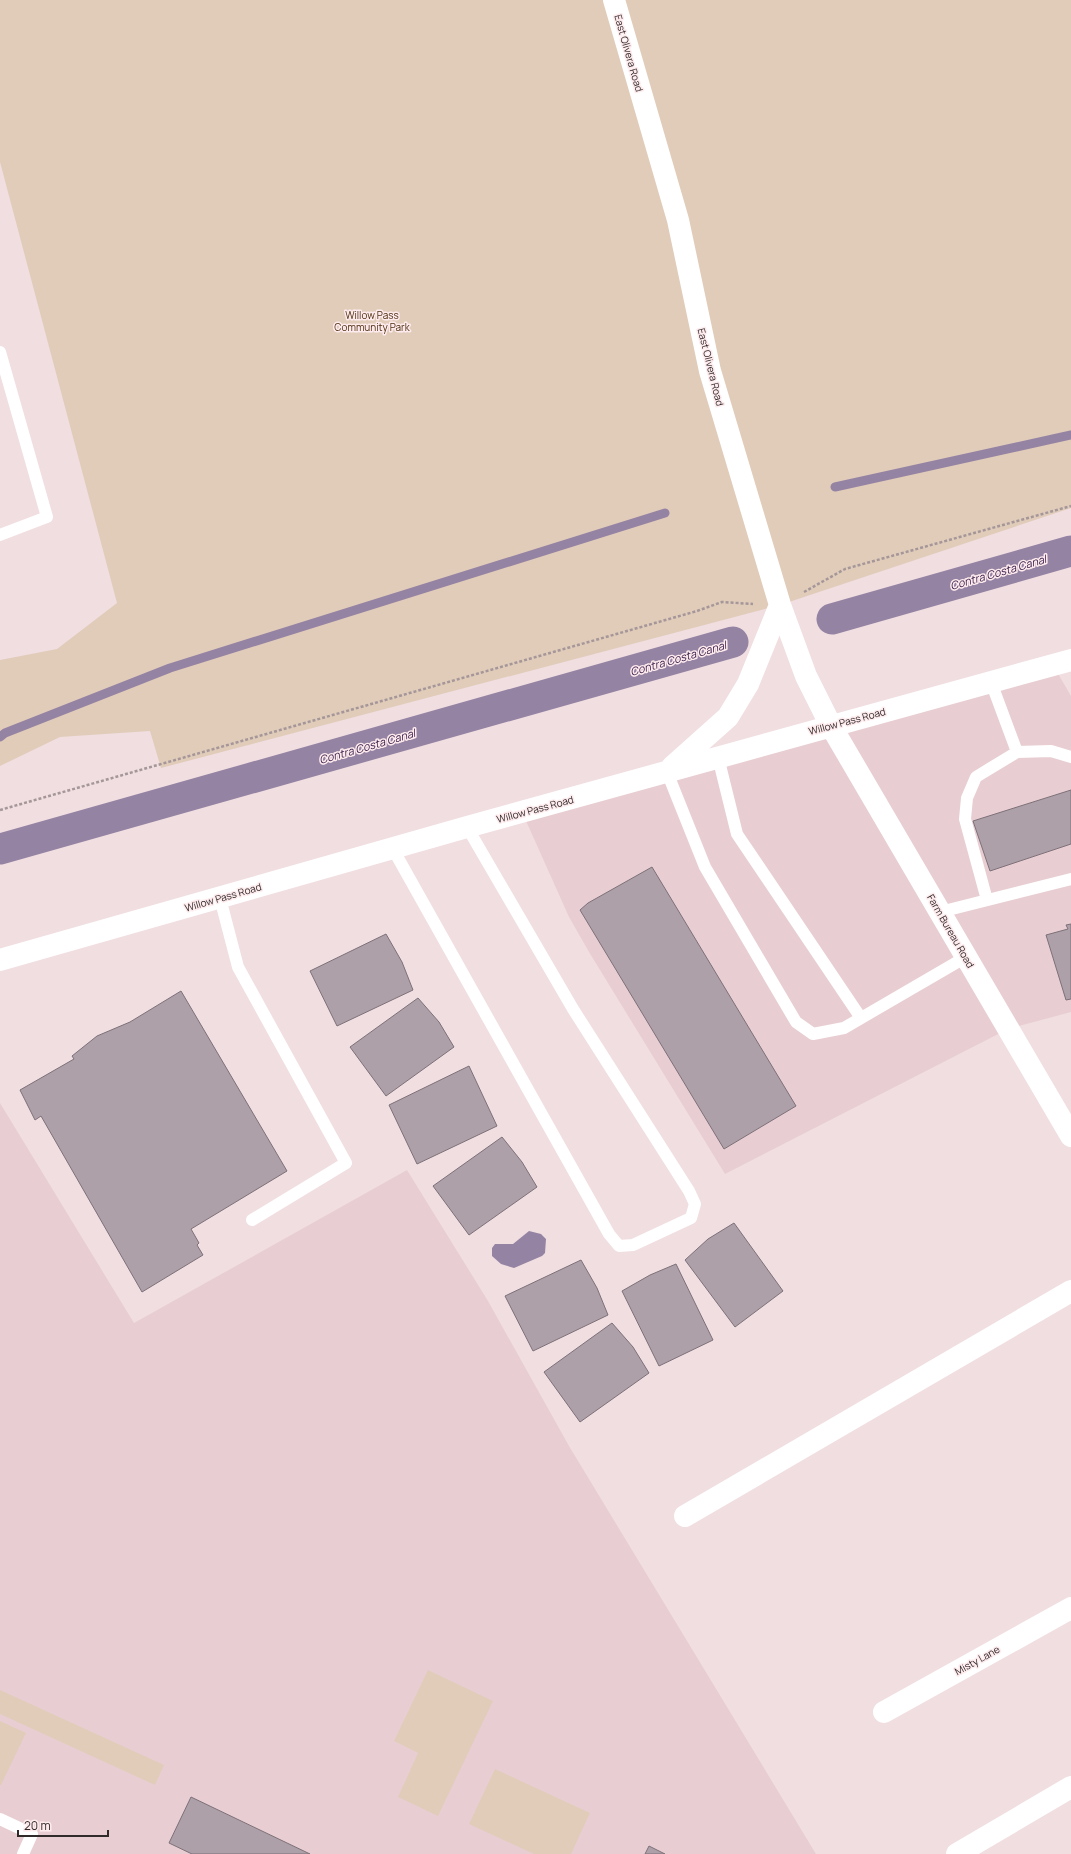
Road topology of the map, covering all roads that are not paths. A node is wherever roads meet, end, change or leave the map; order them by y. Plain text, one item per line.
1 (614, 0) edge
2 (0, 352) edge
3 (0, 535) edge
4 (780, 605) junction
5 (1071, 660) edge
6 (991, 682) junction
7 (831, 726) junction
8 (1017, 752) junction
9 (718, 757) junction
10 (1071, 757) edge
11 (667, 772) junction
12 (467, 827) junction
13 (393, 849) junction
14 (1071, 879) edge
15 (220, 898) junction
16 (987, 900) junction
17 (940, 912) junction
18 (966, 957) junction
19 (0, 960) edge
20 (861, 1018) junction
21 (1071, 1136) edge
22 (252, 1220) dead end
23 (1071, 1291) edge
24 (685, 1516) dead end
25 (1071, 1608) edge
26 (884, 1712) dead end
27 (1071, 1787) edge
28 (0, 1819) edge
29 (22, 1854) edge
30 (957, 1854) edge

1 - 4 street, East Olivera Road
2 - 3 lane
4 - 7 street, East Olivera Road
4 - 11 street
5 - 6 street, Willow Pass Road
6 - 7 street, Willow Pass Road
6 - 8 lane
7 - 9 street, Willow Pass Road
7 - 17 street, Farm Bureau Road
8 - 10 lane
8 - 16 lane
9 - 11 street, Willow Pass Road
9 - 20 lane
11 - 12 street, Willow Pass Road
11 - 20 lane
12 - 13 street, Willow Pass Road
12 - 13 lane
13 - 15 street, Willow Pass Road
14 - 16 lane
15 - 19 street, Willow Pass Road
15 - 22 lane
16 - 17 lane
17 - 18 street, Farm Bureau Road
18 - 20 lane
18 - 21 street, Farm Bureau Road
23 - 24 street
25 - 26 street, Misty Lane
27 - 30 street
28 - 29 lane

